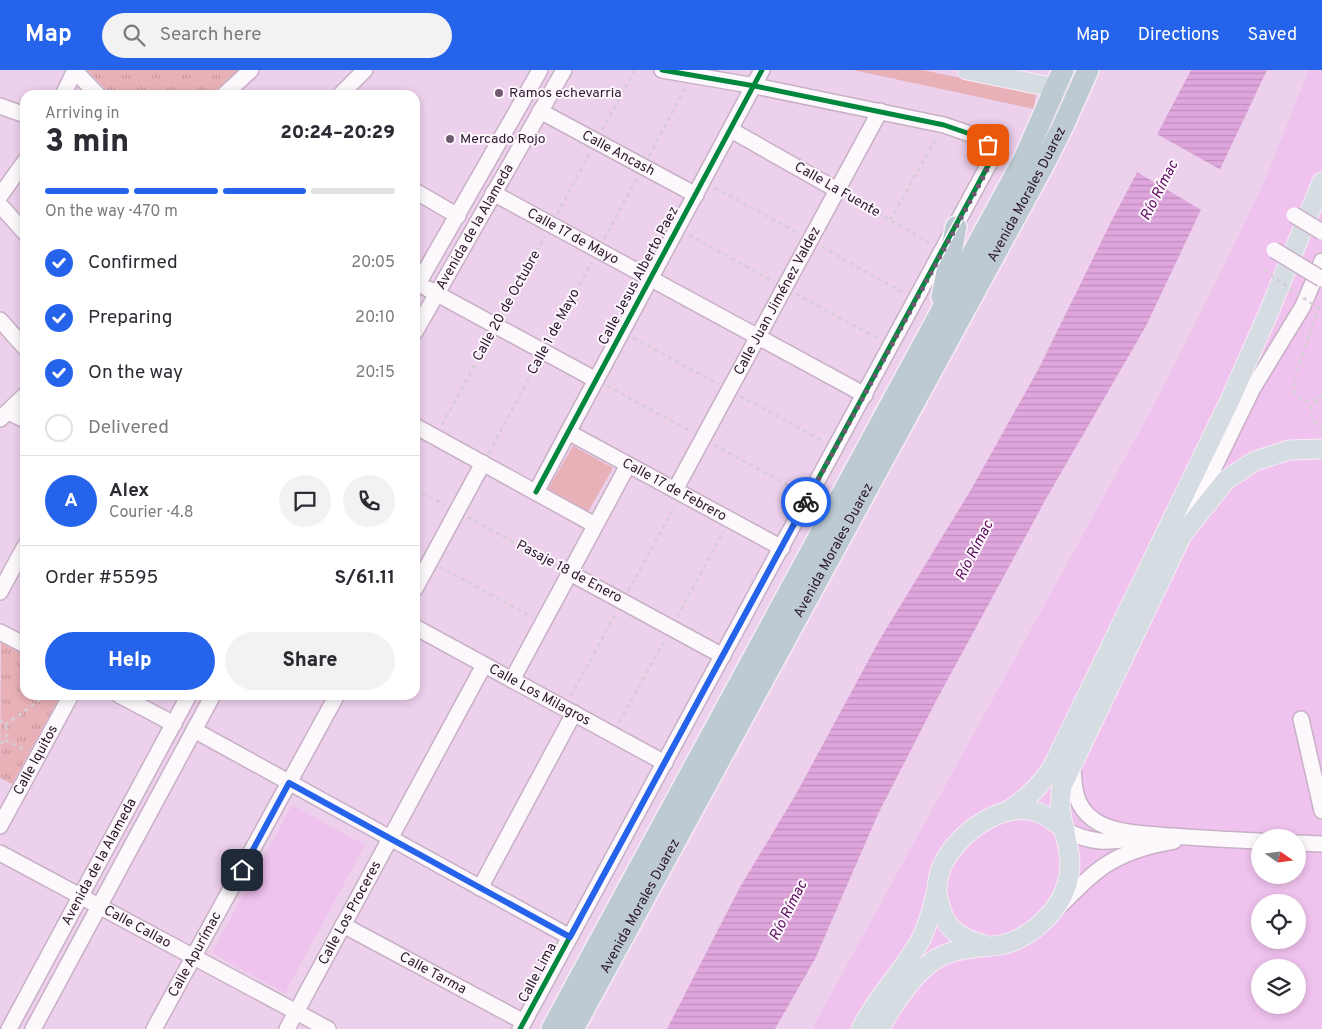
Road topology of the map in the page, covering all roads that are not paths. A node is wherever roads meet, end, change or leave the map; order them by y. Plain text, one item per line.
1 (75, 70) edge
2 (251, 70) edge
3 (365, 70) edge
4 (540, 70) edge
5 (564, 70) edge
6 (662, 70) edge
7 (762, 70) edge
8 (967, 70) edge
9 (1064, 70) edge
10 (1088, 70) edge
11 (755, 86) junction
12 (1050, 87) dead end
13 (65, 90) edge
14 (93, 90) edge
15 (229, 90) edge
16 (345, 90) edge
17 (0, 106) edge
18 (540, 111) junction
19 (880, 111) junction
20 (20, 112) edge
21 (731, 130) junction
22 (20, 167) edge
23 (1322, 182) edge
24 (2, 189) edge
25 (838, 190) junction
26 (420, 194) edge
27 (493, 194) junction
28 (696, 195) junction
29 (0, 205) edge
30 (1294, 215) dead end
31 (458, 216) junction
32 (20, 227) edge
33 (956, 227) junction
34 (1322, 232) edge
35 (1274, 250) dead end
36 (1322, 261) edge
37 (420, 279) edge
38 (650, 279) junction
39 (1322, 279) edge
40 (420, 288) edge
41 (437, 294) junction
42 (937, 319) junction
43 (0, 320) edge
44 (420, 323) edge
45 (758, 337) junction
46 (20, 342) edge
47 (596, 380) junction
48 (864, 395) junction
49 (20, 400) edge
50 (4, 415) edge
51 (20, 419) edge
52 (420, 429) edge
53 (568, 432) junction
54 (1322, 449) edge
55 (483, 463) junction
56 (628, 465) junction
57 (676, 490) junction
58 (536, 492) junction
59 (595, 525) junction
60 (1182, 536) junction
61 (782, 548) junction
62 (20, 555) edge
63 (570, 573) junction
64 (420, 580) edge
65 (0, 592) edge
66 (420, 630) edge
67 (0, 632) edge
68 (20, 642) edge
69 (723, 656) junction
70 (484, 665) junction
71 (512, 680) junction
72 (68, 700) edge
73 (128, 700) edge
74 (186, 700) edge
75 (210, 700) edge
76 (334, 700) edge
77 (574, 713) junction
78 (1301, 719) dead end
79 (174, 724) junction
80 (194, 730) junction
81 (665, 763) junction
82 (1073, 766) junction
83 (289, 783) junction
84 (1322, 810) edge
85 (1008, 812) junction
86 (0, 826) edge
87 (1065, 830) junction
88 (1164, 835) junction
89 (390, 838) junction
90 (1190, 838) junction
91 (1251, 841) edge
92 (1306, 843) edge
93 (1322, 844) edge
94 (0, 852) edge
95 (480, 888) junction
96 (936, 892) junction
97 (80, 896) junction
98 (99, 906) junction
99 (1056, 909) junction
100 (343, 925) junction
101 (570, 937) junction
102 (989, 946) junction
103 (194, 957) junction
104 (296, 1012) junction
105 (522, 1026) edge
106 (8, 1029) edge
107 (33, 1029) edge
108 (154, 1029) edge
109 (286, 1029) edge
110 (328, 1029) edge
111 (552, 1029) edge
112 (573, 1029) edge
113 (861, 1029) edge
114 (880, 1029) edge

1 - 13 street
1 - 14 street
2 - 15 street
3 - 16 street
4 - 31 street, Avenida de la Alameda
5 - 18 street, Avenida de la Alameda
6 - 11 street
7 - 11 street, Calle Jesus Alberto Paez
8 - 12 main road
9 - 42 highway, Avenida Morales Duarez
10 - 112 highway, Avenida Morales Duarez
11 - 19 street
11 - 21 street, Calle Jesus Alberto Paez
17 - 20 street
18 - 27 street, Avenida de la Alameda
18 - 28 street, Calle Ancash
19 - 25 street, Calle Juan Jiménez Valdez
19 - 33 street, Calle Lima
21 - 25 street, Calle La Fuente
21 - 28 street, Calle Jesus Alberto Paez
22 - 24 street
23 - 85 main road
25 - 45 street, Calle Juan Jiménez Valdez
26 - 31 street
27 - 38 street, Calle 17 de Mayo
27 - 41 street, Avenida de la Alameda
28 - 38 street, Calle Jesus Alberto Paez
29 - 32 street
30 - 34 street, bridge
31 - 37 street, Avenida de la Alameda
33 - 42 highway
33 - 48 street, Calle Lima
35 - 39 street, bridge
36 - 60 street
38 - 45 street, Calle 17 de Mayo
38 - 47 street, Calle Jesus Alberto Paez
40 - 41 street
41 - 44 street, Avenida de la Alameda
41 - 47 street
42 - 111 highway, Avenida Morales Duarez
43 - 46 street
45 - 48 street, Calle 17 de Mayo
45 - 57 street, Calle Juan Jiménez Valdez
47 - 53 street, Calle Jesus Alberto Paez
48 - 61 street, Calle Lima
49 - 50 street
50 - 51 street
52 - 55 street
53 - 56 street, Calle 17 de Febrero
53 - 58 street, Calle Jesus Alberto Paez
54 - 60 main road
55 - 58 street
55 - 64 street
56 - 57 street, Calle 17 de Febrero
56 - 59 street
57 - 61 street, Calle 17 de Febrero
58 - 59 street
59 - 63 street
60 - 82 main road
61 - 69 street, Calle Lima
62 - 65 street
63 - 69 street, Pasaje 18 de Enero
63 - 71 street
66 - 70 street, Calle Los Milagros
67 - 68 street
69 - 81 street, Calle Lima
70 - 71 street, Calle Los Milagros
70 - 89 street, Calle Los Proceres
71 - 77 street, Calle Los Milagros
72 - 86 street, Calle Iquitos
73 - 79 street
74 - 79 street, Avenida de la Alameda
75 - 80 street, Avenida de la Alameda
76 - 83 street, Calle Apurímac
77 - 81 street, Calle Los Milagros
77 - 95 street
78 - 84 street
79 - 97 street, Avenida de la Alameda
80 - 83 street, Calle Lima
80 - 98 street, Avenida de la Alameda
81 - 101 street, Calle Lima
82 - 87 main road
82 - 88 street
83 - 89 street, Calle Lima
83 - 103 street, Calle Apurímac
85 - 87 main road
85 - 96 main road
87 - 88 street
87 - 99 main road
88 - 90 street
89 - 95 street, Calle Lima
89 - 100 street, Calle Los Proceres
90 - 91 street
90 - 99 street
92 - 93 street
94 - 97 street, Calle Callao
95 - 101 street, Calle Lima
96 - 102 main road
96 - 113 main road
97 - 98 street, Calle Callao
97 - 106 street, Avenida de la Alameda
98 - 103 street, Calle Callao
98 - 107 street, Avenida de la Alameda
99 - 102 main road
100 - 104 street, Calle Los Proceres
100 - 105 street, Calle Tarma
101 - 105 street, Calle Lima
102 - 114 main road
103 - 104 street, Calle Callao
103 - 108 street, Calle Apurímac
104 - 109 street, Calle Los Proceres
104 - 110 street, Calle Callao

